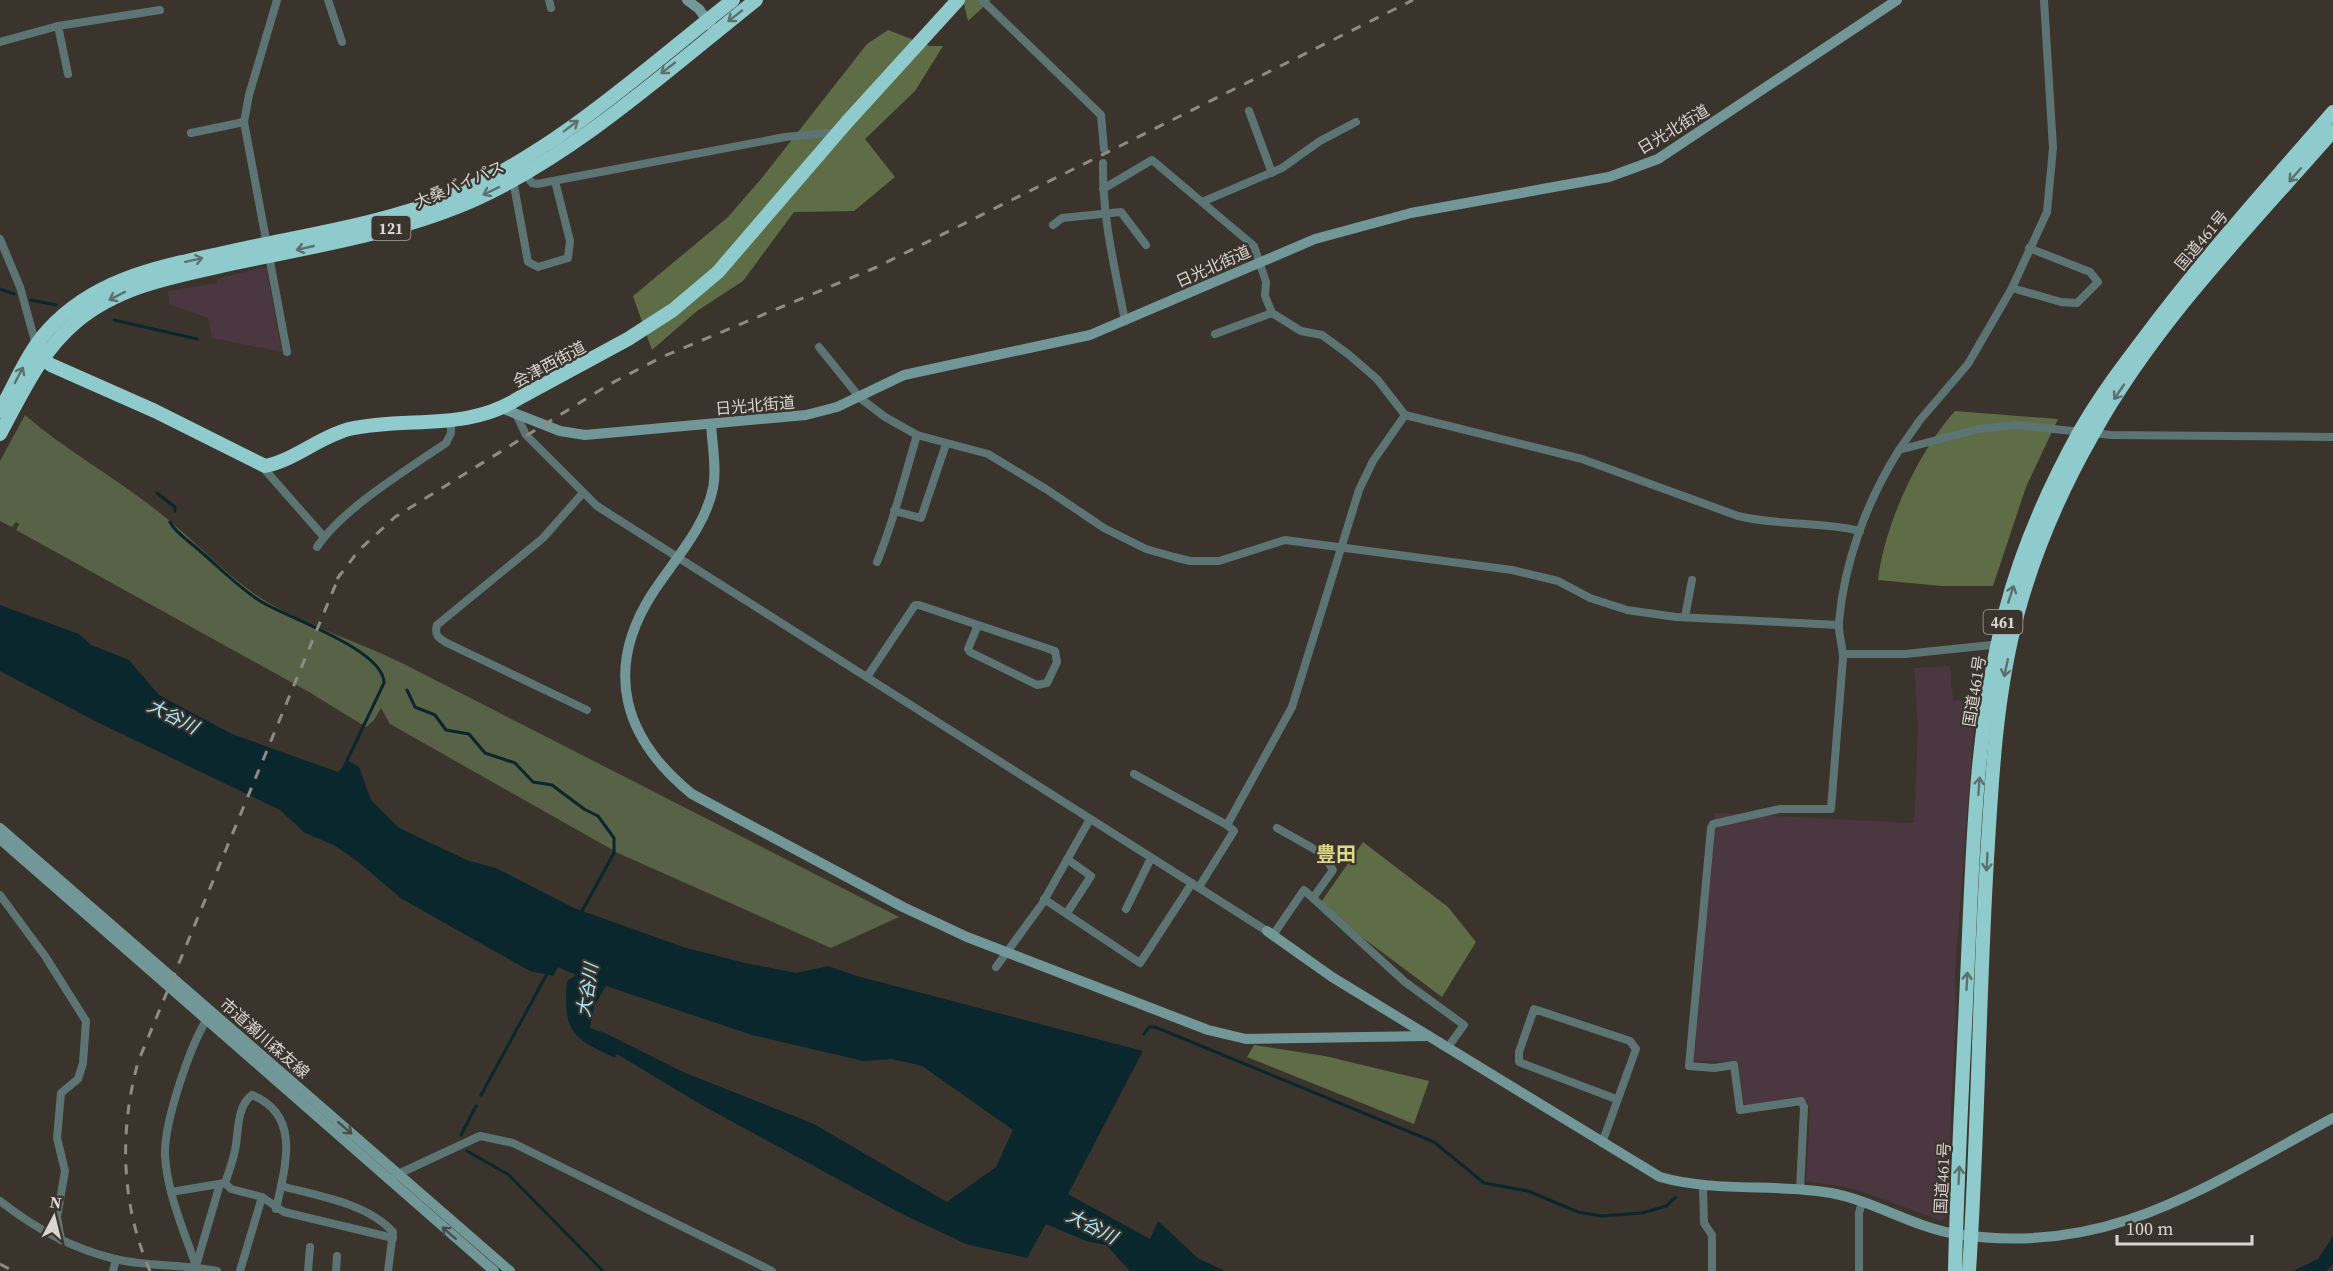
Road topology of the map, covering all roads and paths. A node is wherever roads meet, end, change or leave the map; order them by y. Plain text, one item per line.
1 (277, 0) edge
2 (328, 0) edge
3 (687, 0) edge
4 (733, 0) edge
5 (756, 0) edge
6 (958, 0) edge
7 (982, 0) edge
8 (1897, 0) edge
9 (2044, 0) edge
10 (160, 10) dead end
11 (706, 20) junction
12 (58, 26) junction
13 (715, 33) junction
14 (0, 42) edge
15 (342, 42) dead end
16 (68, 74) dead end
17 (1249, 111) dead end
18 (2333, 112) edge
19 (244, 122) junction
20 (1356, 122) dead end
21 (2333, 131) edge
22 (840, 132) junction
23 (191, 133) dead end
24 (555, 146) junction
25 (1104, 149) dead end
26 (1103, 163) dead end
27 (1272, 172) junction
28 (519, 177) junction
29 (555, 181) junction
30 (1103, 189) junction
31 (1202, 202) junction
32 (1106, 213) junction
33 (1053, 225) dead end
34 (0, 239) edge
35 (1146, 245) dead end
36 (2029, 249) junction
37 (267, 250) junction
38 (1259, 262) junction
39 (2012, 288) junction
40 (1272, 313) junction
41 (1125, 321) junction
42 (1215, 334) dead end
43 (819, 347) dead end
44 (40, 352) junction
45 (287, 352) dead end
46 (860, 398) junction
47 (5, 409) edge
48 (510, 411) junction
49 (1405, 415) junction
50 (451, 420) junction
51 (711, 424) junction
52 (2087, 432) junction
53 (0, 434) edge
54 (917, 435) junction
55 (2333, 437) edge
56 (946, 444) junction
57 (1899, 450) junction
58 (265, 466) junction
59 (582, 494) junction
60 (894, 511) junction
61 (1860, 531) junction
62 (324, 537) junction
63 (317, 547) dead end
64 (1343, 549) junction
65 (678, 556) junction
66 (877, 562) dead end
67 (1692, 580) dead end
68 (1685, 617) junction
69 (978, 625) junction
70 (1839, 625) junction
71 (2005, 644) junction
72 (1843, 654) junction
73 (867, 677) junction
74 (587, 710) dead end
75 (1134, 774) dead end
76 (1090, 819) junction
77 (1227, 825) junction
78 (0, 828) edge
79 (1277, 828) dead end
80 (0, 839) edge
81 (1151, 858) junction
82 (1067, 859) junction
83 (1196, 885) junction
84 (0, 895) edge
85 (1313, 898) junction
86 (1044, 899) junction
87 (1126, 909) dead end
88 (1067, 913) junction
89 (1270, 933) junction
90 (1006, 953) junction
91 (996, 967) dead end
92 (207, 1019) junction
93 (1430, 1036) junction
94 (1448, 1047) junction
95 (1616, 1099) junction
96 (2333, 1118) edge
97 (1602, 1143) junction
98 (393, 1177) junction
99 (222, 1184) junction
100 (281, 1186) junction
101 (1703, 1186) junction
102 (1800, 1190) junction
103 (171, 1192) junction
104 (262, 1197) junction
105 (0, 1201) edge
106 (1862, 1202) junction
107 (276, 1209) junction
108 (1956, 1234) junction
109 (1971, 1236) junction
110 (393, 1238) junction
111 (61, 1240) junction
112 (310, 1247) dead end
113 (337, 1256) dead end
114 (116, 1259) junction
115 (196, 1266) junction
116 (113, 1271) edge
117 (217, 1271) edge
118 (240, 1271) edge
119 (308, 1271) edge
120 (336, 1271) edge
121 (388, 1271) edge
122 (494, 1271) edge
123 (510, 1271) edge
124 (772, 1271) edge
125 (1712, 1271) edge
126 (1859, 1271) edge
127 (1955, 1271) edge
128 (1970, 1271) edge

1 - 19 street
2 - 15 street
3 - 11 street
4 - 11 highway, 大桑バイパス / 121
5 -> 13 highway, 大桑バイパス / 121
6 - 22 highway, 会津西街道
7 - 25 street
8 - 38 street, 日光北街道
9 - 36 street
10 - 12 street
11 - 13 street
24 -> 11 highway, 大桑バイパス / 121
12 - 14 street
12 - 16 street
13 -> 24 highway, 大桑バイパス / 121
17 - 27 street
18 - 52 highway, 国道461号 / 461
19 - 23 street
19 - 37 street
20 - 27 street
21 -> 52 highway, 国道461号 / 461
22 - 29 street
22 - 48 highway, 会津西街道
24 - 28 highway, 大桑バイパス / 121
24 - 37 highway, 大桑バイパス / 121
26 - 30 street
27 - 31 street
28 - 29 street
28 - 29 street
28 -> 37 highway, 大桑バイパス / 121
30 - 31 street
30 - 32 street
31 - 38 street
32 - 33 street
32 - 35 street
32 - 41 street
34 - 44 street
36 - 39 street
36 - 39 street
37 - 44 highway, 大桑バイパス / 121
37 - 45 street
38 - 40 street
38 - 41 street, 日光北街道
39 - 57 street
40 - 42 street
40 - 49 street
41 - 46 street, 日光北街道
43 - 46 street
44 - 47 highway, 121
44 - 58 highway
46 - 51 street, 日光北街道
46 - 54 street
47 - 53 highway, 121
48 - 50 highway, 会津西街道
48 - 51 street, 日光北街道
48 - 59 street
49 - 61 street
49 - 64 street
50 - 58 highway, 会津西街道
50 - 62 street
51 - 65 street
52 - 55 street
52 - 57 street
52 - 71 highway, 国道461号 / 461
54 - 56 street
54 - 60 street
56 - 60 street
56 - 64 street
57 - 61 street
58 - 62 street
59 - 65 street
59 - 74 street
60 - 66 street
61 - 70 street
62 - 63 street
64 - 68 street
64 - 77 street
65 - 73 street
65 - 90 street
67 - 68 street
68 - 70 street
69 - 69 street
69 - 73 street
70 - 72 street
71 - 72 street
108 -> 71 highway, 国道461号 / 461
71 -> 109 highway, 国道461号 / 461
72 - 102 street
73 - 76 street
75 - 77 street
76 - 81 street
76 - 82 street
77 - 83 street
78 -> 98 street, 市道瀬川森友線
79 - 85 street
80 - 92 street, 市道瀬川森友線
81 - 83 street
81 - 87 street
82 - 86 street
82 - 88 street
83 - 88 street
83 - 89 street
84 - 111 street
85 - 89 street
85 - 94 street
86 - 88 street
86 - 90 street
89 - 93 street
90 - 91 street
90 - 93 street
92 - 98 street, 市道瀬川森友線
92 - 103 street
93 - 94 street
94 - 97 street
95 - 95 street
95 - 97 street
96 - 109 street
97 - 101 street
122 -> 98 street, 市道瀬川森友線
98 - 123 street, 市道瀬川森友線
98 - 124 street
99 - 100 street
99 - 103 street
99 - 104 street
99 - 115 street
100 - 107 street
100 - 110 street
101 - 102 street
101 - 125 street
102 - 106 street
103 - 115 street
104 - 107 street
104 - 118 street
105 - 111 street
106 - 108 street
106 - 126 street
107 - 110 street
108 - 109 street
108 - 127 highway, 国道461号 / 461
109 - 128 highway, 国道461号 / 461
110 - 121 street
111 - 114 street
112 - 119 street
113 - 120 street
114 - 115 street
114 - 116 street
115 - 117 street

